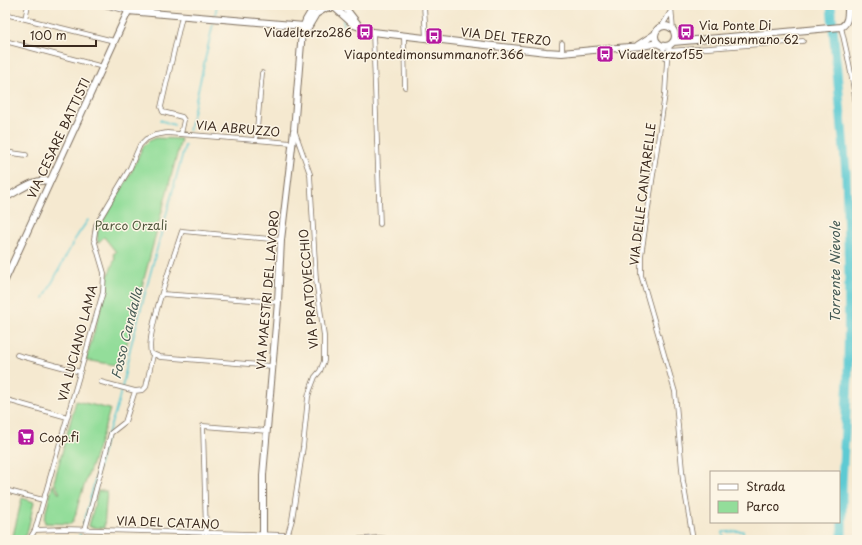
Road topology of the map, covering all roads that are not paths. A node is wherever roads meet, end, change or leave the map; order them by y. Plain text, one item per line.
1 (28, 5) edge
2 (104, 5) edge
3 (315, 5) edge
4 (343, 5) edge
5 (424, 5) edge
6 (671, 5) edge
7 (848, 5) edge
8 (324, 6) edge
9 (336, 6) edge
10 (130, 8) edge
11 (671, 11) junction
12 (5, 14) edge
13 (182, 16) junction
14 (25, 19) junction
15 (304, 26) junction
16 (662, 26) junction
17 (839, 28) junction
18 (366, 30) junction
19 (373, 32) junction
20 (674, 32) junction
21 (655, 34) junction
22 (404, 36) junction
23 (426, 39) junction
24 (5, 41) edge
25 (114, 41) junction
26 (695, 41) junction
27 (803, 41) dead end
28 (301, 42) junction
29 (562, 43) dead end
30 (660, 44) junction
31 (636, 46) junction
32 (670, 46) junction
33 (697, 48) junction
34 (562, 53) junction
35 (667, 60) junction
36 (103, 66) junction
37 (262, 73) dead end
38 (405, 86) dead end
39 (857, 114) edge
40 (294, 130) junction
41 (182, 134) junction
42 (256, 140) junction
43 (292, 143) junction
44 (5, 152) edge
45 (26, 155) dead end
46 (50, 181) junction
47 (5, 198) edge
48 (380, 224) dead end
49 (281, 240) junction
50 (5, 280) edge
51 (162, 294) junction
52 (278, 302) junction
53 (17, 355) dead end
54 (153, 355) junction
55 (272, 366) junction
56 (80, 372) junction
57 (101, 382) dead end
58 (133, 390) junction
59 (6, 399) edge
60 (5, 408) edge
61 (67, 417) junction
62 (267, 431) junction
63 (5, 490) edge
64 (43, 500) junction
65 (35, 530) junction
66 (85, 530) junction
67 (206, 533) junction
68 (263, 537) edge
69 (287, 538) edge
70 (29, 540) edge
71 (312, 540) edge
72 (348, 540) edge
73 (399, 540) edge
74 (694, 540) edge

1 - 14 street
2 - 10 street
3 - 15 street
4 - 18 street
5 - 23 street
6 - 11 street
7 - 17 street
8 - 9 street
8 - 28 street
9 - 18 street
10 - 13 street
10 - 25 street, VIA CESARE BATTISTI
11 - 16 street
11 - 20 street
12 - 14 street
13 - 15 street
13 - 41 street
14 - 25 street
15 - 28 street
16 - 20 street
16 - 21 street
17 - 26 street
17 - 39 street
18 - 19 street, VIA DEL TERZO
19 - 22 street, VIA DEL TERZO
19 - 48 street
20 - 26 street
20 - 32 street
21 - 30 street
21 - 31 street
22 - 23 street, VIA DEL TERZO
22 - 38 street
23 - 34 street, VIA DEL TERZO
24 - 36 street
25 - 36 street, VIA CESARE BATTISTI
26 - 32 street
26 - 33 street
27 - 33 street
28 - 40 street, VIA MAESTRI DEL LAVORO
29 - 34 street
30 - 31 street, VIA DEL TERZO
30 - 32 street
30 - 35 street, VIA DELLE CANTARELLE
31 - 34 street, VIA DEL TERZO
32 - 33 street
32 - 35 street, VIA DELLE CANTARELLE
35 - 74 street, VIA DELLE CANTARELLE
36 - 46 street, VIA CESARE BATTISTI
37 - 42 street
40 - 43 street, VIA MAESTRI DEL LAVORO
40 - 69 street, VIA PRATOVECCHIO
41 - 42 street, VIA ABRUZZO
41 - 56 street, VIA LUCIANO LAMA
42 - 43 street, VIA ABRUZZO
43 - 49 street, VIA MAESTRI DEL LAVORO
44 - 45 street
46 - 47 street
46 - 50 street, VIA CESARE BATTISTI
49 - 51 street
49 - 52 street, VIA MAESTRI DEL LAVORO
51 - 52 street
51 - 54 street
52 - 55 street, VIA MAESTRI DEL LAVORO
53 - 56 street
54 - 55 street
54 - 58 street
55 - 62 street, VIA MAESTRI DEL LAVORO
56 - 61 street, VIA LUCIANO LAMA
57 - 58 street
58 - 66 street
59 - 60 street
59 - 61 street
61 - 64 street, VIA LUCIANO LAMA
62 - 67 street
62 - 68 street, VIA MAESTRI DEL LAVORO
63 - 64 street
64 - 65 street, VIA LUCIANO LAMA
65 - 66 street, VIA DEL CATANO
65 - 70 street
66 - 67 street, VIA DEL CATANO
67 - 68 street, VIA DEL CATANO
68 - 69 street, VIA DEL CATANO
69 - 71 street, VIA DEL CATANO
72 - 73 street

